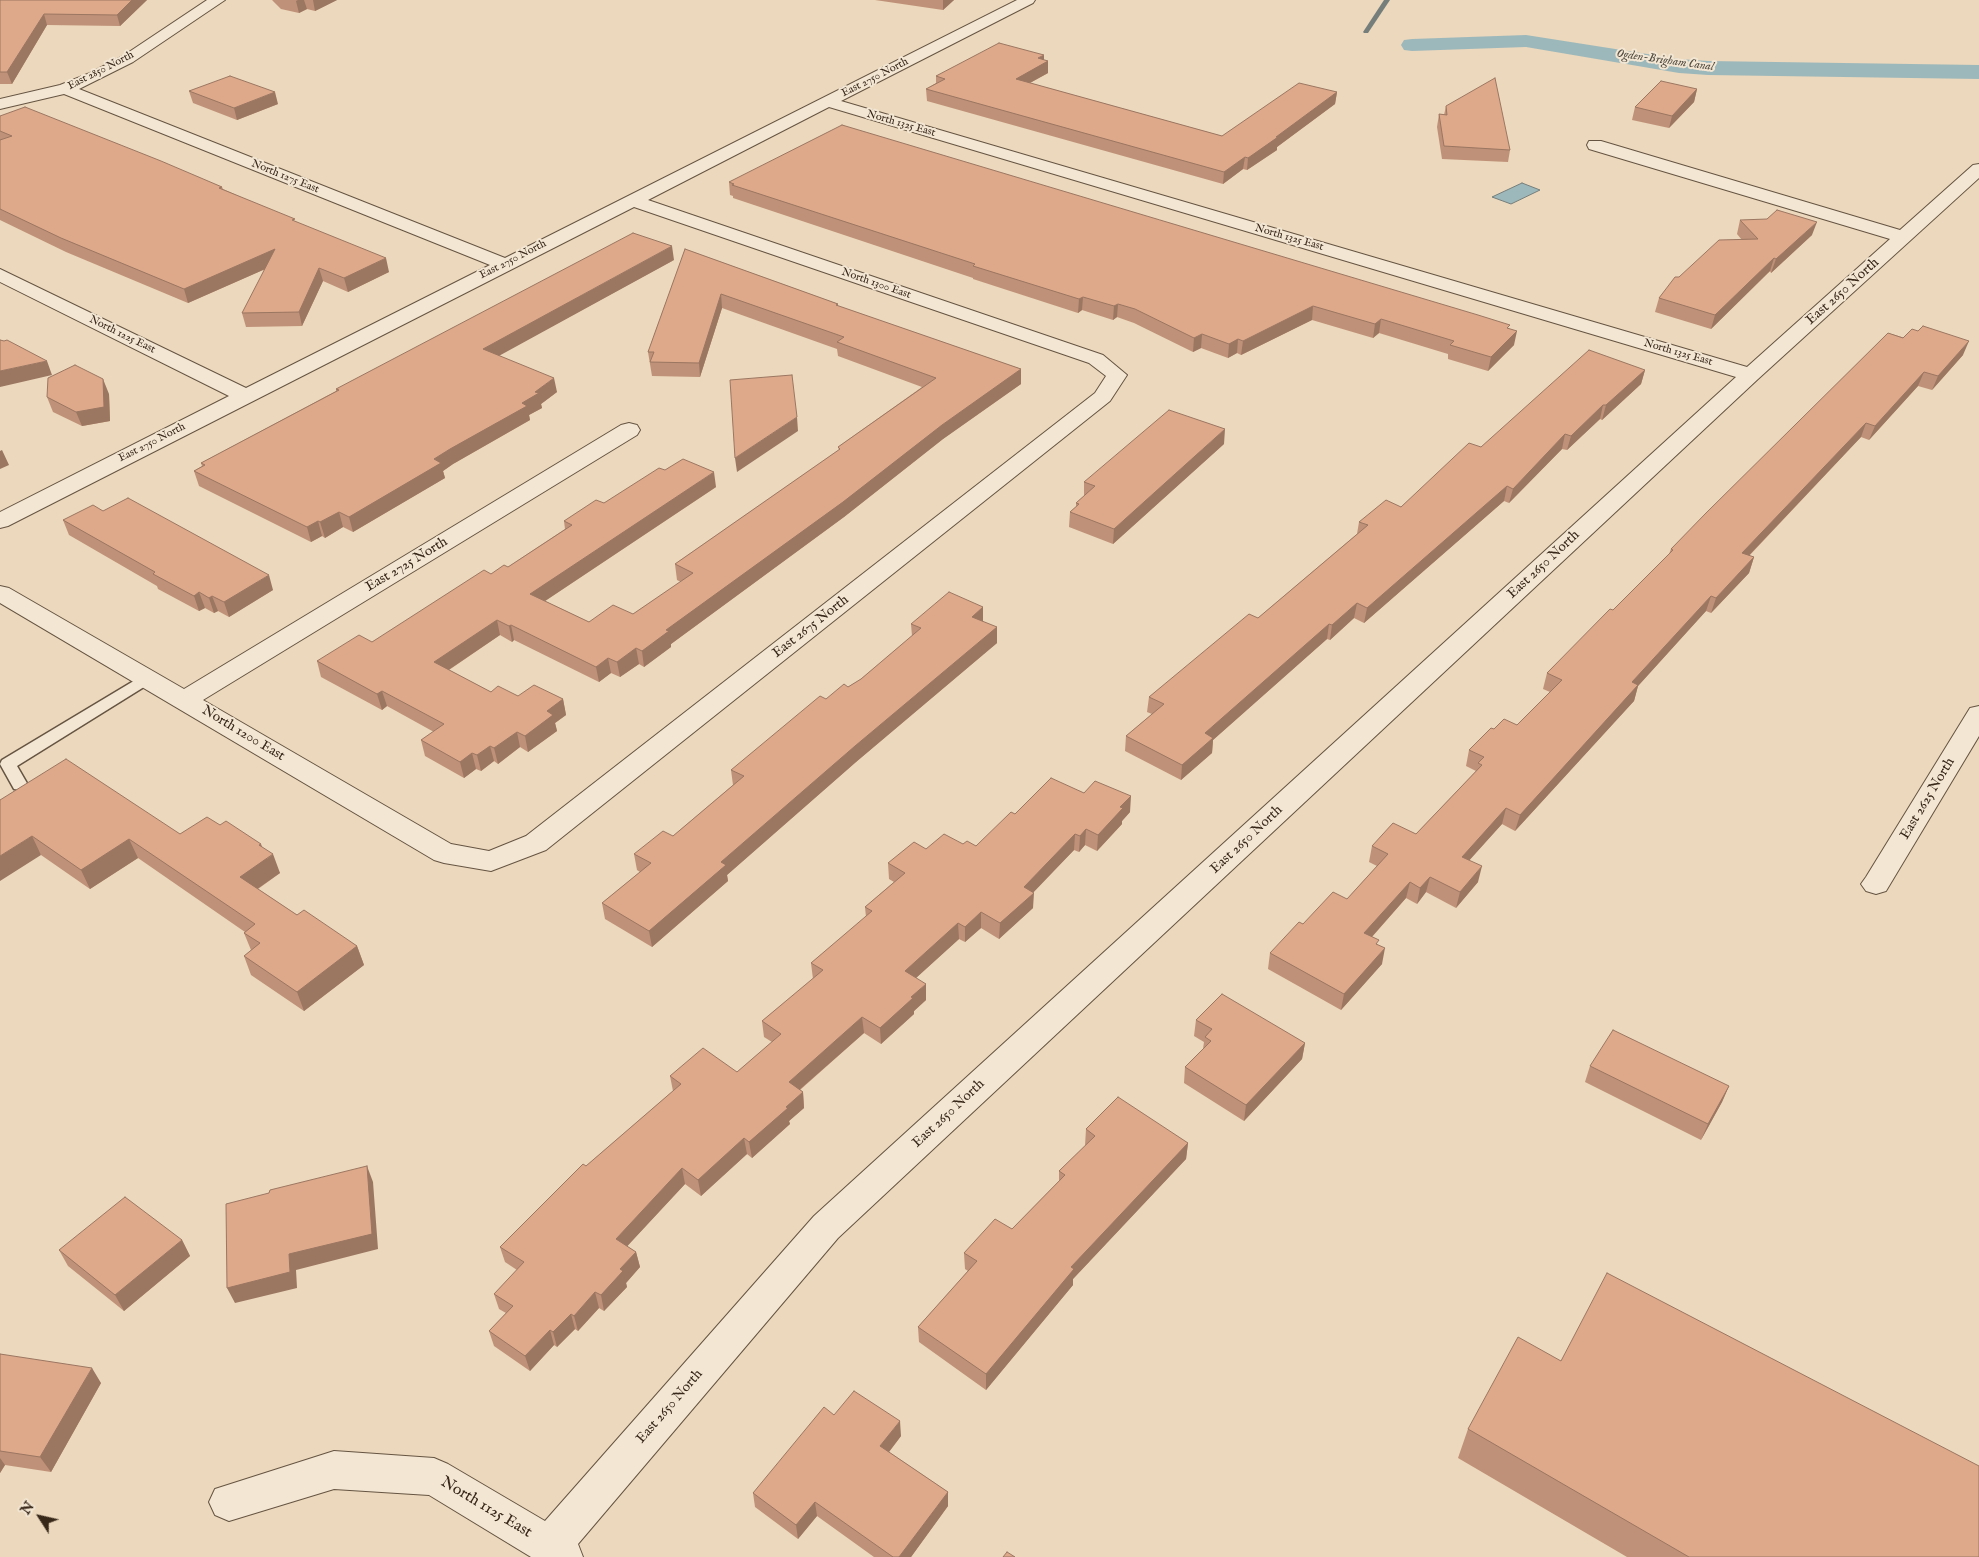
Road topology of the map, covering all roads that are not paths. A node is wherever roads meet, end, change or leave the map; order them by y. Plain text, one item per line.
1 (212, 0) edge
2 (217, 0) edge
3 (1028, 0) edge
4 (65, 89) junction
5 (828, 102) junction
6 (0, 104) edge
7 (1595, 145) dead end
8 (1979, 168) edge
9 (631, 200) junction
10 (1903, 237) junction
11 (504, 264) junction
12 (0, 275) edge
13 (1117, 375) joint
14 (1751, 375) junction
15 (245, 396) junction
16 (629, 430) dead end
17 (0, 522) edge
18 (0, 593) edge
19 (147, 678) junction
20 (185, 700) junction
21 (1979, 714) edge
22 (20, 785) edge
23 (491, 861) joint
24 (1876, 884) dead end
25 (229, 1502) dead end
26 (556, 1551) edge

1 - 2 street
2 - 4 street, East 2850 North
3 - 5 street, East 2750 North
4 - 6 street, East 2850 North
4 - 11 street, North 1275 East
5 - 9 street, East 2750 North
5 - 14 street, North 1325 East
7 - 10 street
8 - 10 street, East 2650 North
9 - 11 street, East 2750 North
9 - 13 street, North 1300 East
10 - 14 street, East 2650 North
11 - 15 street, East 2750 North
12 - 15 street, North 1225 East
13 - 23 street, East 2675 North
14 - 26 street, East 2650 North
15 - 17 street, East 2750 North
16 - 20 street, East 2725 North
18 - 19 street, North 1200 East
19 - 20 street, North 1200 East
19 - 22 lane
20 - 23 street, North 1200 East
21 - 24 street, East 2625 North
25 - 26 street, North 1125 East

